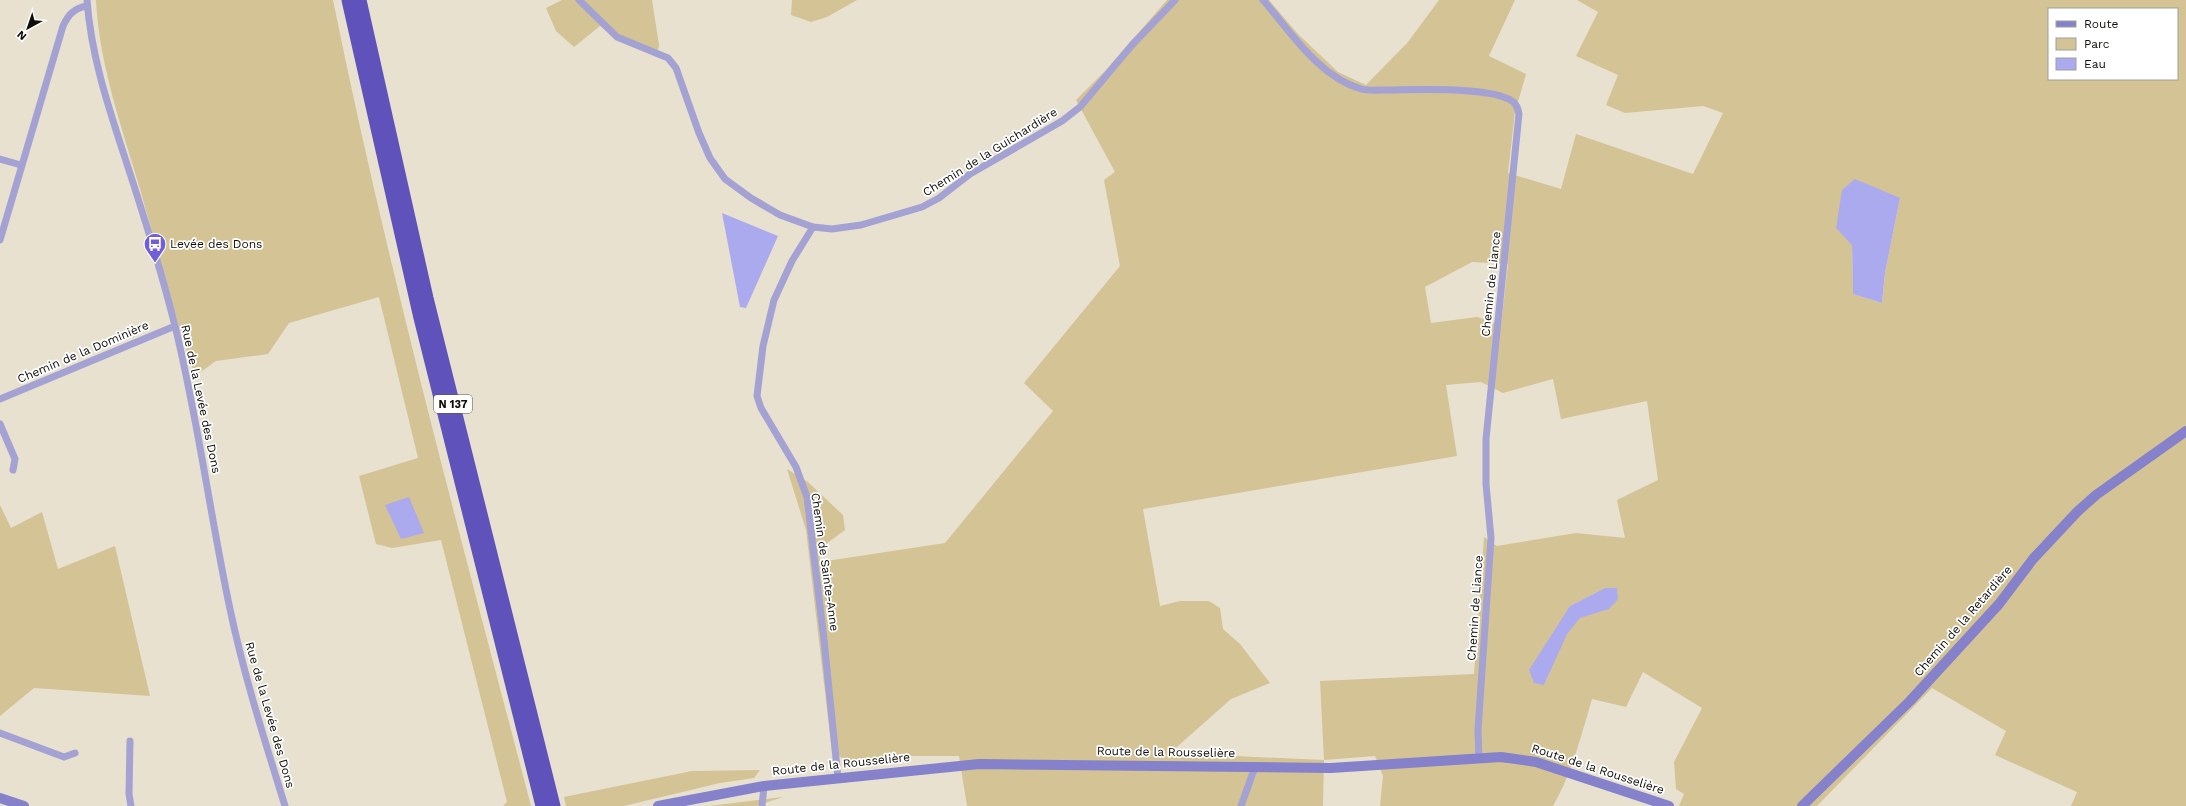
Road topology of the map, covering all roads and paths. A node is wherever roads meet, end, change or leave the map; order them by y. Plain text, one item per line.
1 (348, 0) edge
2 (360, 0) edge
3 (579, 0) edge
4 (1175, 0) edge
5 (1264, 0) edge
6 (87, 3) edge
7 (0, 159) edge
8 (21, 166) junction
9 (813, 227) junction
10 (0, 240) edge
11 (175, 326) junction
12 (0, 399) edge
13 (0, 424) edge
14 (2186, 431) edge
15 (14, 470) dead end
16 (0, 733) edge
17 (130, 741) dead end
18 (75, 754) dead end
19 (1479, 758) junction
20 (1255, 767) junction
21 (838, 778) junction
22 (764, 786) junction
23 (0, 798) edge
24 (24, 806) edge
25 (131, 806) edge
26 (285, 806) edge
27 (542, 806) edge
28 (554, 806) edge
29 (658, 806) edge
30 (762, 806) edge
31 (1241, 806) edge
32 (1669, 806) edge
33 (1802, 806) edge

1 - 27 highway, N 137
2 - 28 highway, N 137
3 - 9 street, Chemin de la Guichardière
4 - 9 street, Chemin de la Guichardière
5 - 19 street, Chemin de Liance
6 - 8 street
6 - 11 street, Rue de la Levée des Dons
7 - 8 street
8 - 10 street
9 - 21 street, Chemin de Sainte-Anne
11 - 12 street, Chemin de la Dominière
11 - 26 street, Rue de la Levée des Dons
13 - 15 street
14 - 33 street, Chemin de la Retardière
16 - 18 street
17 - 25 street
19 - 20 street, Route de la Rousselière
19 - 32 street, Route de la Rousselière
20 - 21 street, Route de la Rousselière
20 - 31 street
21 - 22 street, Route de la Rousselière
22 - 29 street, Route de la Rousselière
22 - 30 street
23 - 24 street

